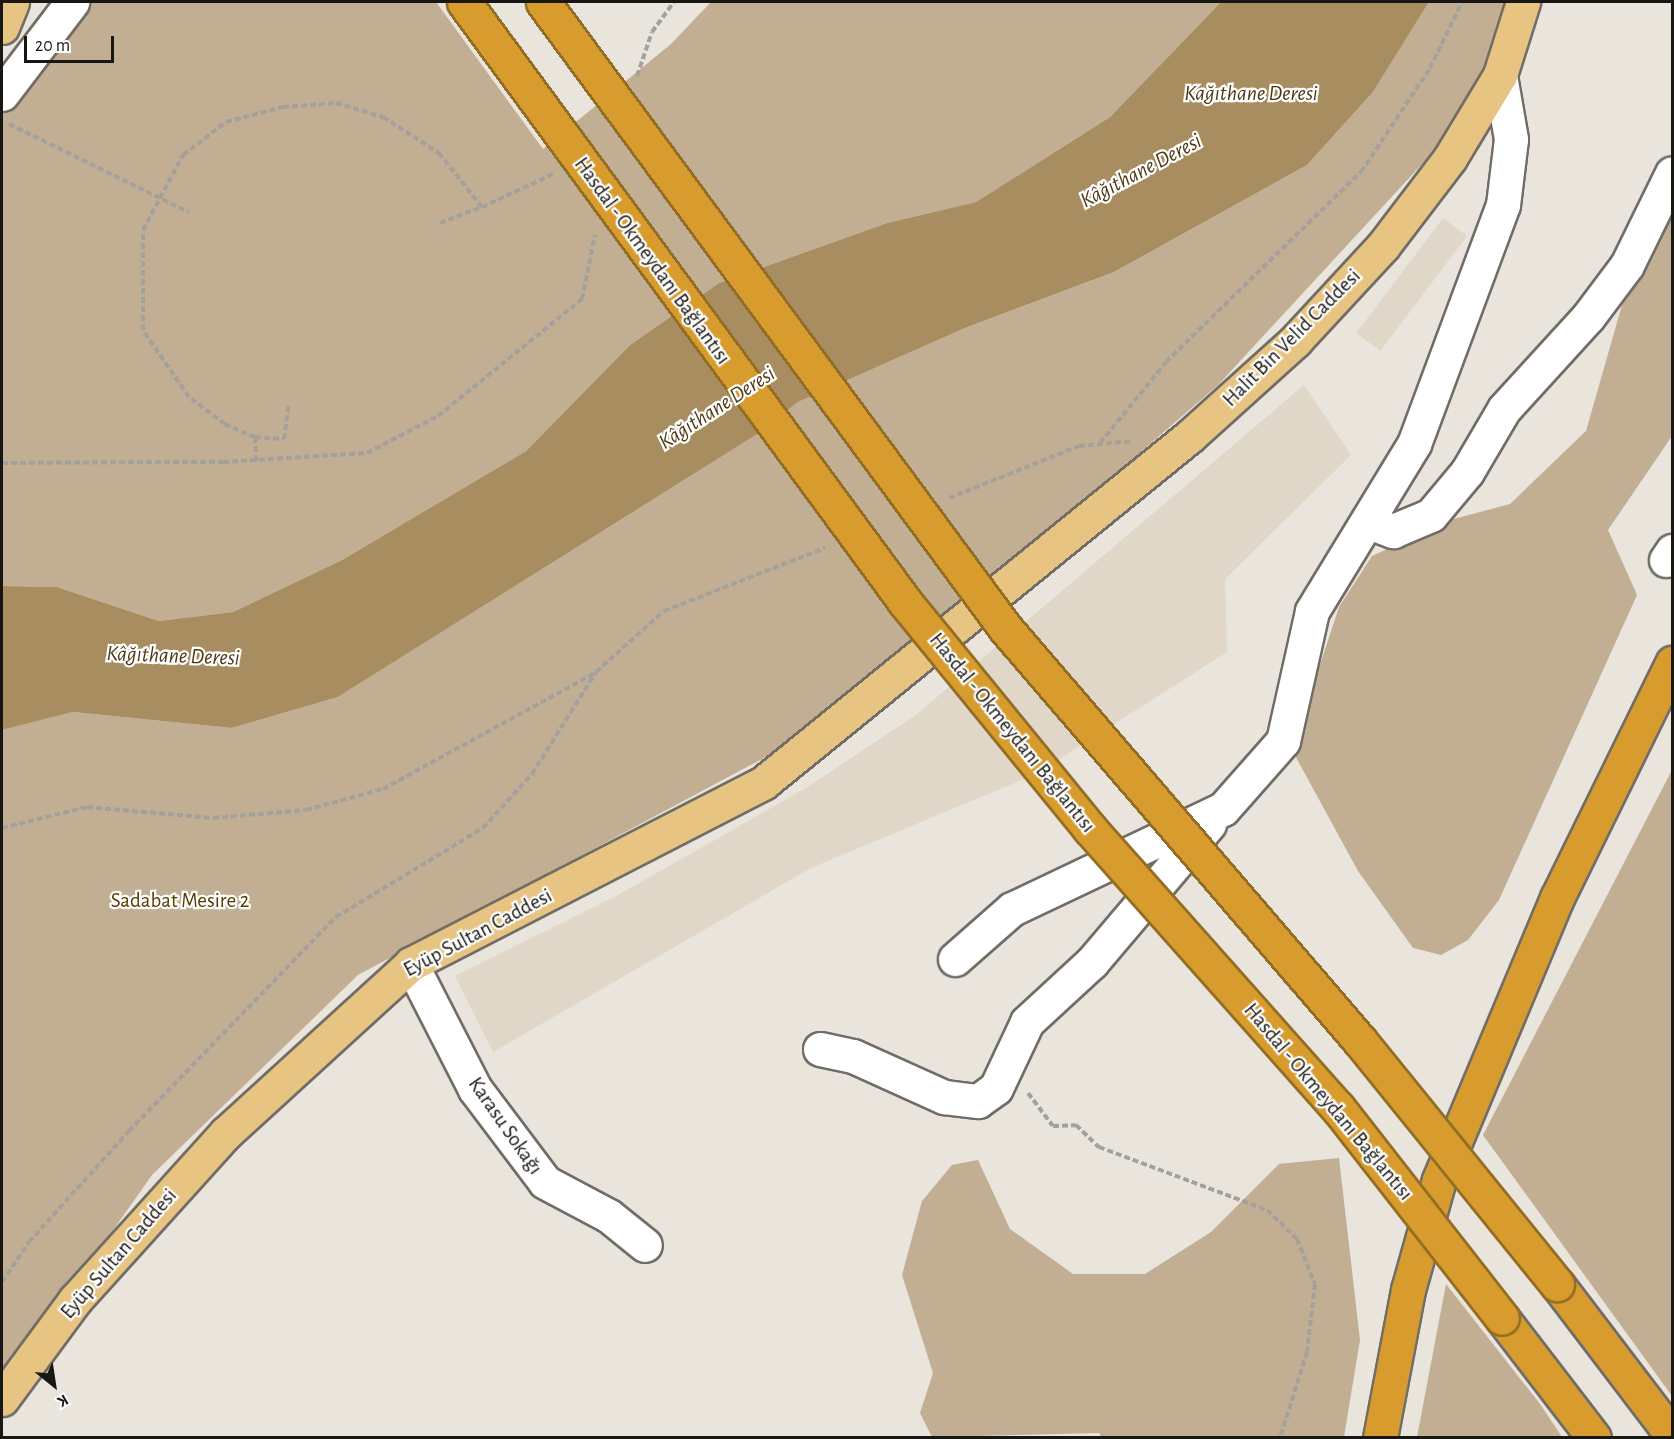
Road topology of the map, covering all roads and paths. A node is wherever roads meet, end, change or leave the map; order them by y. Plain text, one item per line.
1 (12, 2) edge
2 (72, 2) edge
3 (464, 2) edge
4 (543, 2) edge
5 (674, 2) edge
6 (1462, 2) edge
7 (1523, 2) edge
8 (2, 27) edge
9 (1500, 75) junction
10 (634, 84) dead end
11 (2, 94) edge
12 (2, 120) edge
13 (558, 172) dead end
14 (1672, 173) edge
15 (157, 198) junction
16 (482, 207) junction
17 (189, 212) dead end
18 (440, 223) dead end
19 (596, 229) dead end
20 (289, 404) dead end
21 (255, 437) junction
22 (1140, 440) dead end
23 (1100, 444) junction
24 (256, 461) junction
25 (2, 463) edge
26 (936, 503) dead end
27 (1369, 522) junction
28 (837, 543) dead end
29 (977, 605) joint
30 (1672, 663) edge
31 (596, 672) junction
32 (1223, 809) junction
33 (2, 828) edge
34 (955, 959) dead end
35 (411, 964) junction
36 (820, 1049) dead end
37 (1009, 1058) junction
38 (645, 1245) dead end
39 (2, 1281) edge
40 (2, 1399) edge
41 (1672, 1435) edge
42 (1280, 1437) edge
43 (1380, 1437) edge
44 (1594, 1437) edge

1 - 8 main road
2 - 11 street
3 - 44 highway, Hasdal - Okmeydanı Bağlantısı, bridge
4 - 41 highway, bridge
5 - 10 path
6 - 23 path
7 - 9 main road, Halit Bin Velid Caddesi
9 - 27 street
9 - 29 main road, Halit Bin Velid Caddesi
12 - 15 path
13 - 16 path
14 - 27 street
15 - 16 path
15 - 17 path
15 - 21 path
16 - 18 path
19 - 24 path
20 - 21 path
21 - 24 path
22 - 23 path
23 - 26 path
24 - 25 path
27 - 32 street
28 - 31 path
29 - 35 main road, Eyüp Sultan Caddesi
30 - 43 highway
31 - 33 path
31 - 39 path
32 - 34 street
32 - 37 street
35 - 38 street, Karasu Sokağı
35 - 40 main road, Eyüp Sultan Caddesi
36 - 37 street
37 - 42 path

